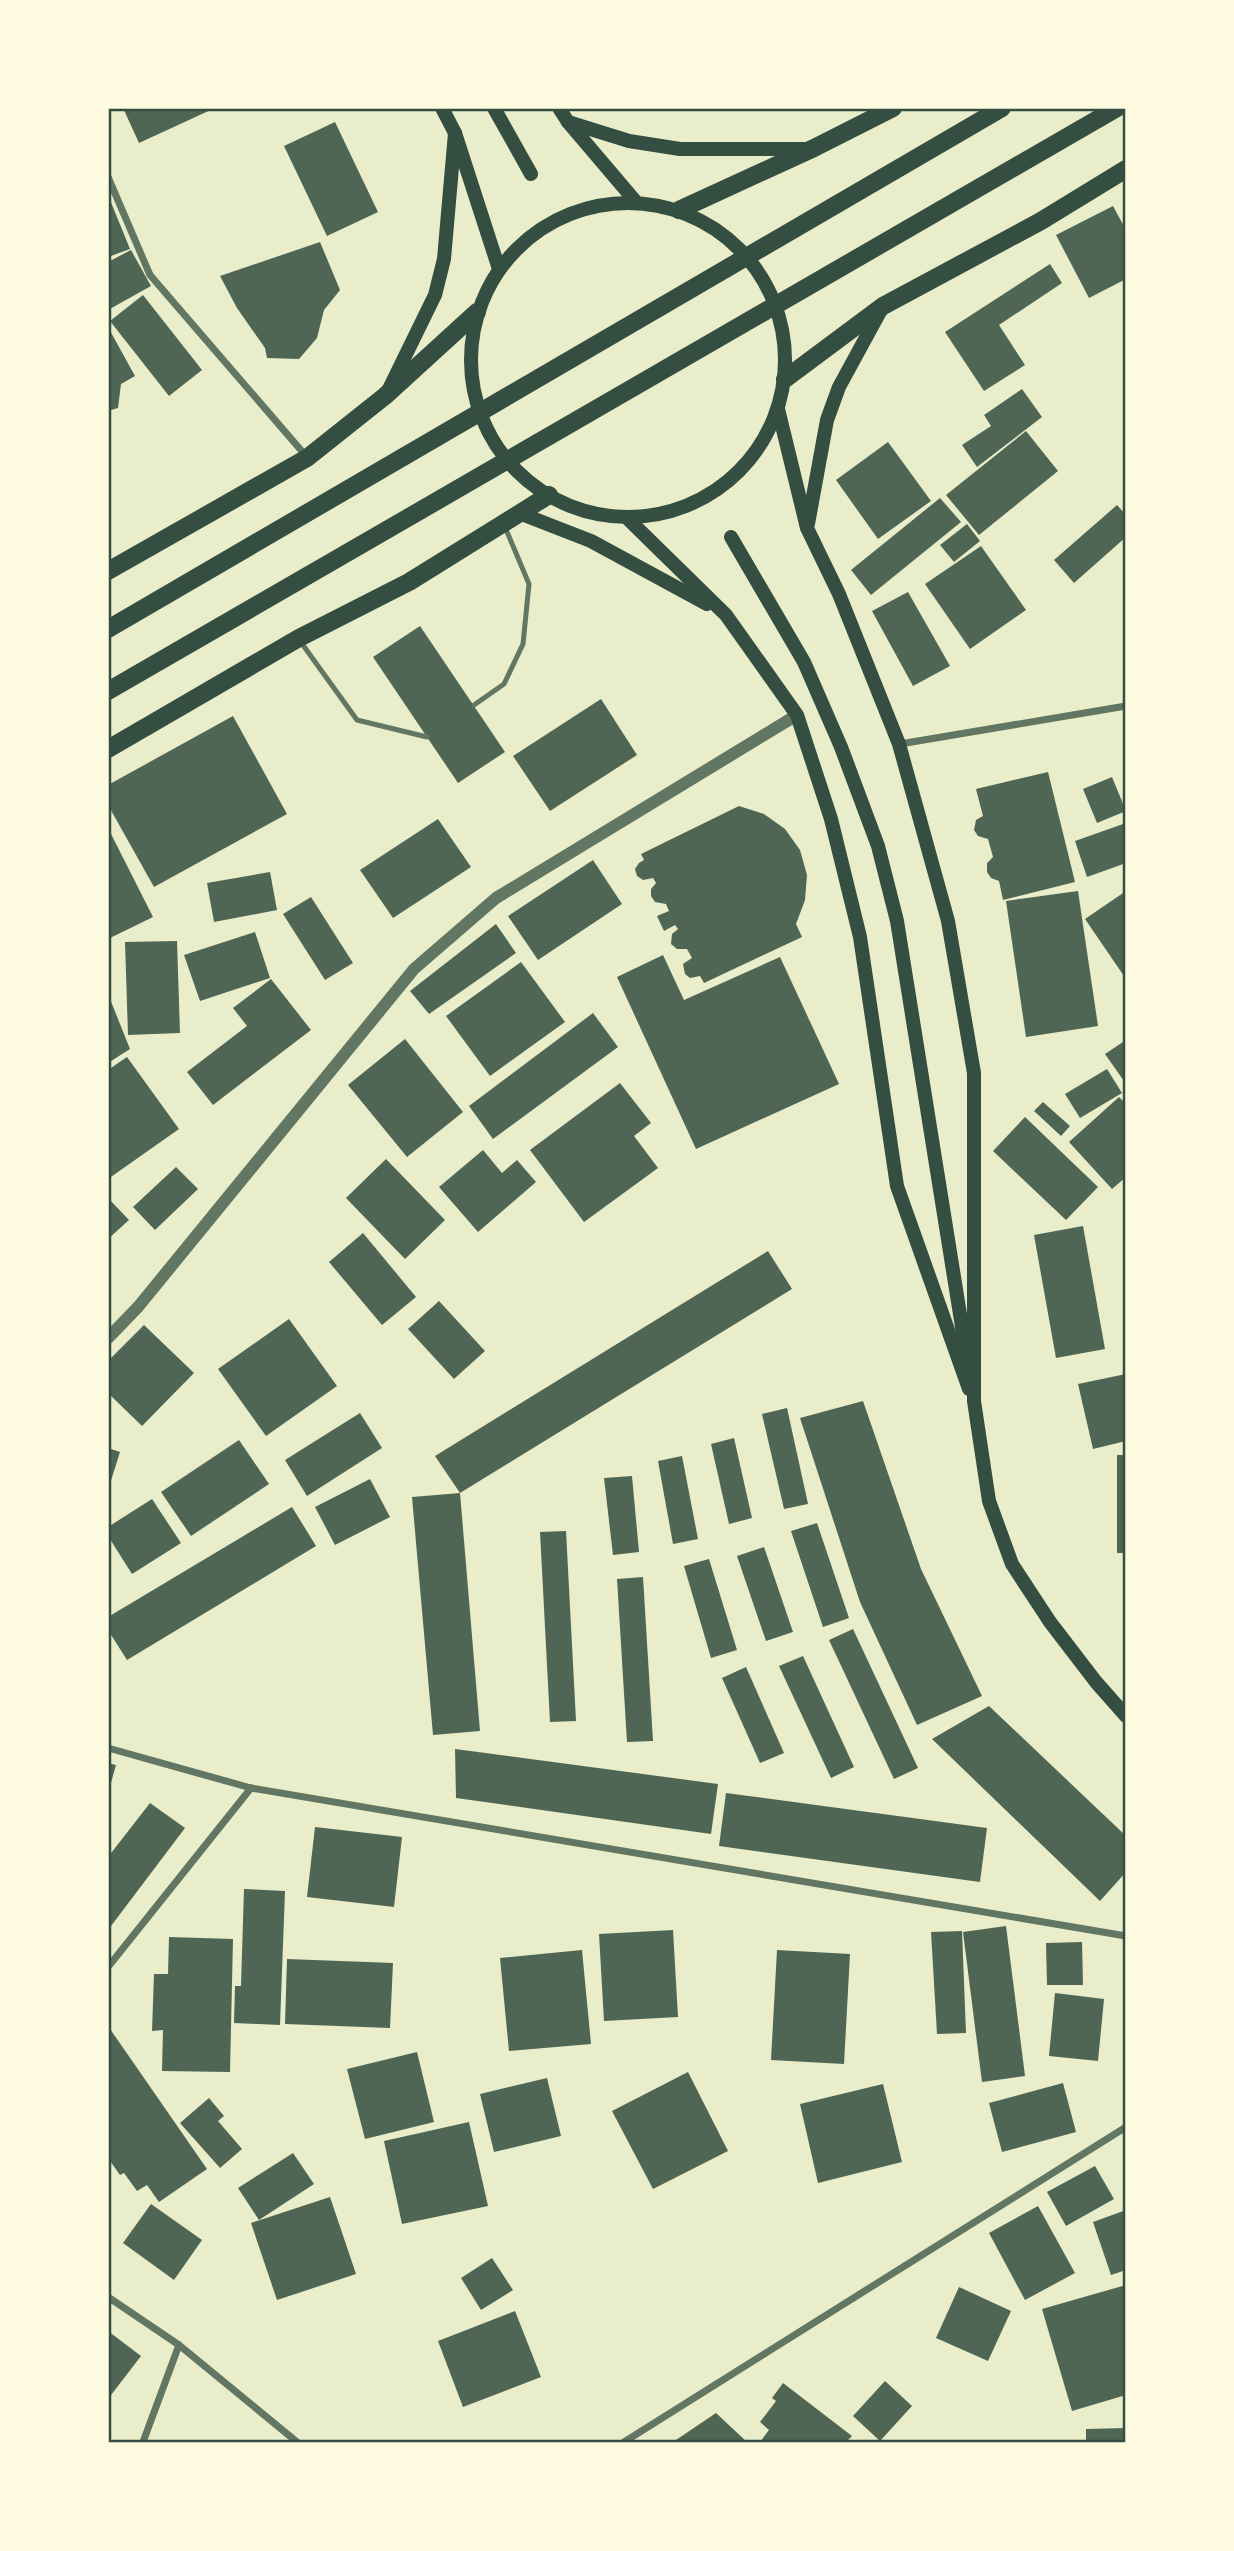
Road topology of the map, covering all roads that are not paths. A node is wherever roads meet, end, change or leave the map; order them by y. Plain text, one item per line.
1 (442, 108) edge
2 (494, 108) edge
3 (559, 108) edge
4 (893, 108) edge
5 (1002, 108) edge
6 (1116, 108) edge
7 (568, 122) junction
8 (455, 133) junction
9 (814, 148) junction
10 (1125, 169) edge
11 (531, 174) dead end
12 (108, 177) edge
13 (636, 202) junction
14 (679, 211) junction
15 (499, 269) junction
16 (883, 306) junction
17 (477, 312) junction
18 (785, 379) junction
19 (385, 396) junction
20 (778, 410) junction
21 (307, 458) junction
22 (548, 495) junction
23 (519, 513) junction
24 (626, 517) junction
25 (503, 524) junction
26 (807, 528) junction
27 (732, 537) dead end
28 (108, 571) edge
29 (726, 615) junction
30 (108, 629) edge
31 (299, 638) junction
32 (108, 691) edge
33 (474, 705) dead end
34 (1125, 705) edge
35 (797, 715) junction
36 (427, 737) dead end
37 (899, 744) junction
38 (108, 749) edge
39 (108, 1338) edge
40 (974, 1401) junction
41 (1125, 1716) edge
42 (108, 1748) edge
43 (251, 1788) junction
44 (1125, 1936) edge
45 (108, 1967) edge
46 (1125, 2127) edge
47 (108, 2297) edge
48 (179, 2345) junction
49 (143, 2442) edge
50 (297, 2442) edge
51 (624, 2442) edge

1 - 8 main road
2 - 11 main road
3 - 7 main road
4 - 9 main road
5 - 30 main road
6 - 32 main road
7 - 9 main road
7 - 13 main road
8 - 15 main road
8 - 19 main road
9 - 14 main road
10 - 16 main road
12 - 21 street
13 - 14 main road
13 - 15 main road
14 - 18 main road
15 - 17 main road
16 - 18 main road
16 - 26 main road
17 - 19 main road
17 - 22 main road
18 - 20 main road
19 - 21 main road
20 - 24 main road
20 - 26 main road
21 - 28 main road
22 - 23 main road
22 - 24 main road
23 - 25 main road
23 - 29 main road
24 - 29 main road
25 - 31 main road
25 - 33 lane
26 - 37 main road
27 - 40 main road
29 - 35 main road
31 - 36 lane
31 - 38 main road
34 - 37 street
35 - 39 street
35 - 40 main road
37 - 40 main road
40 - 41 main road
42 - 43 street
43 - 44 street
43 - 45 street
46 - 51 street
47 - 48 street
48 - 49 street
48 - 50 street

